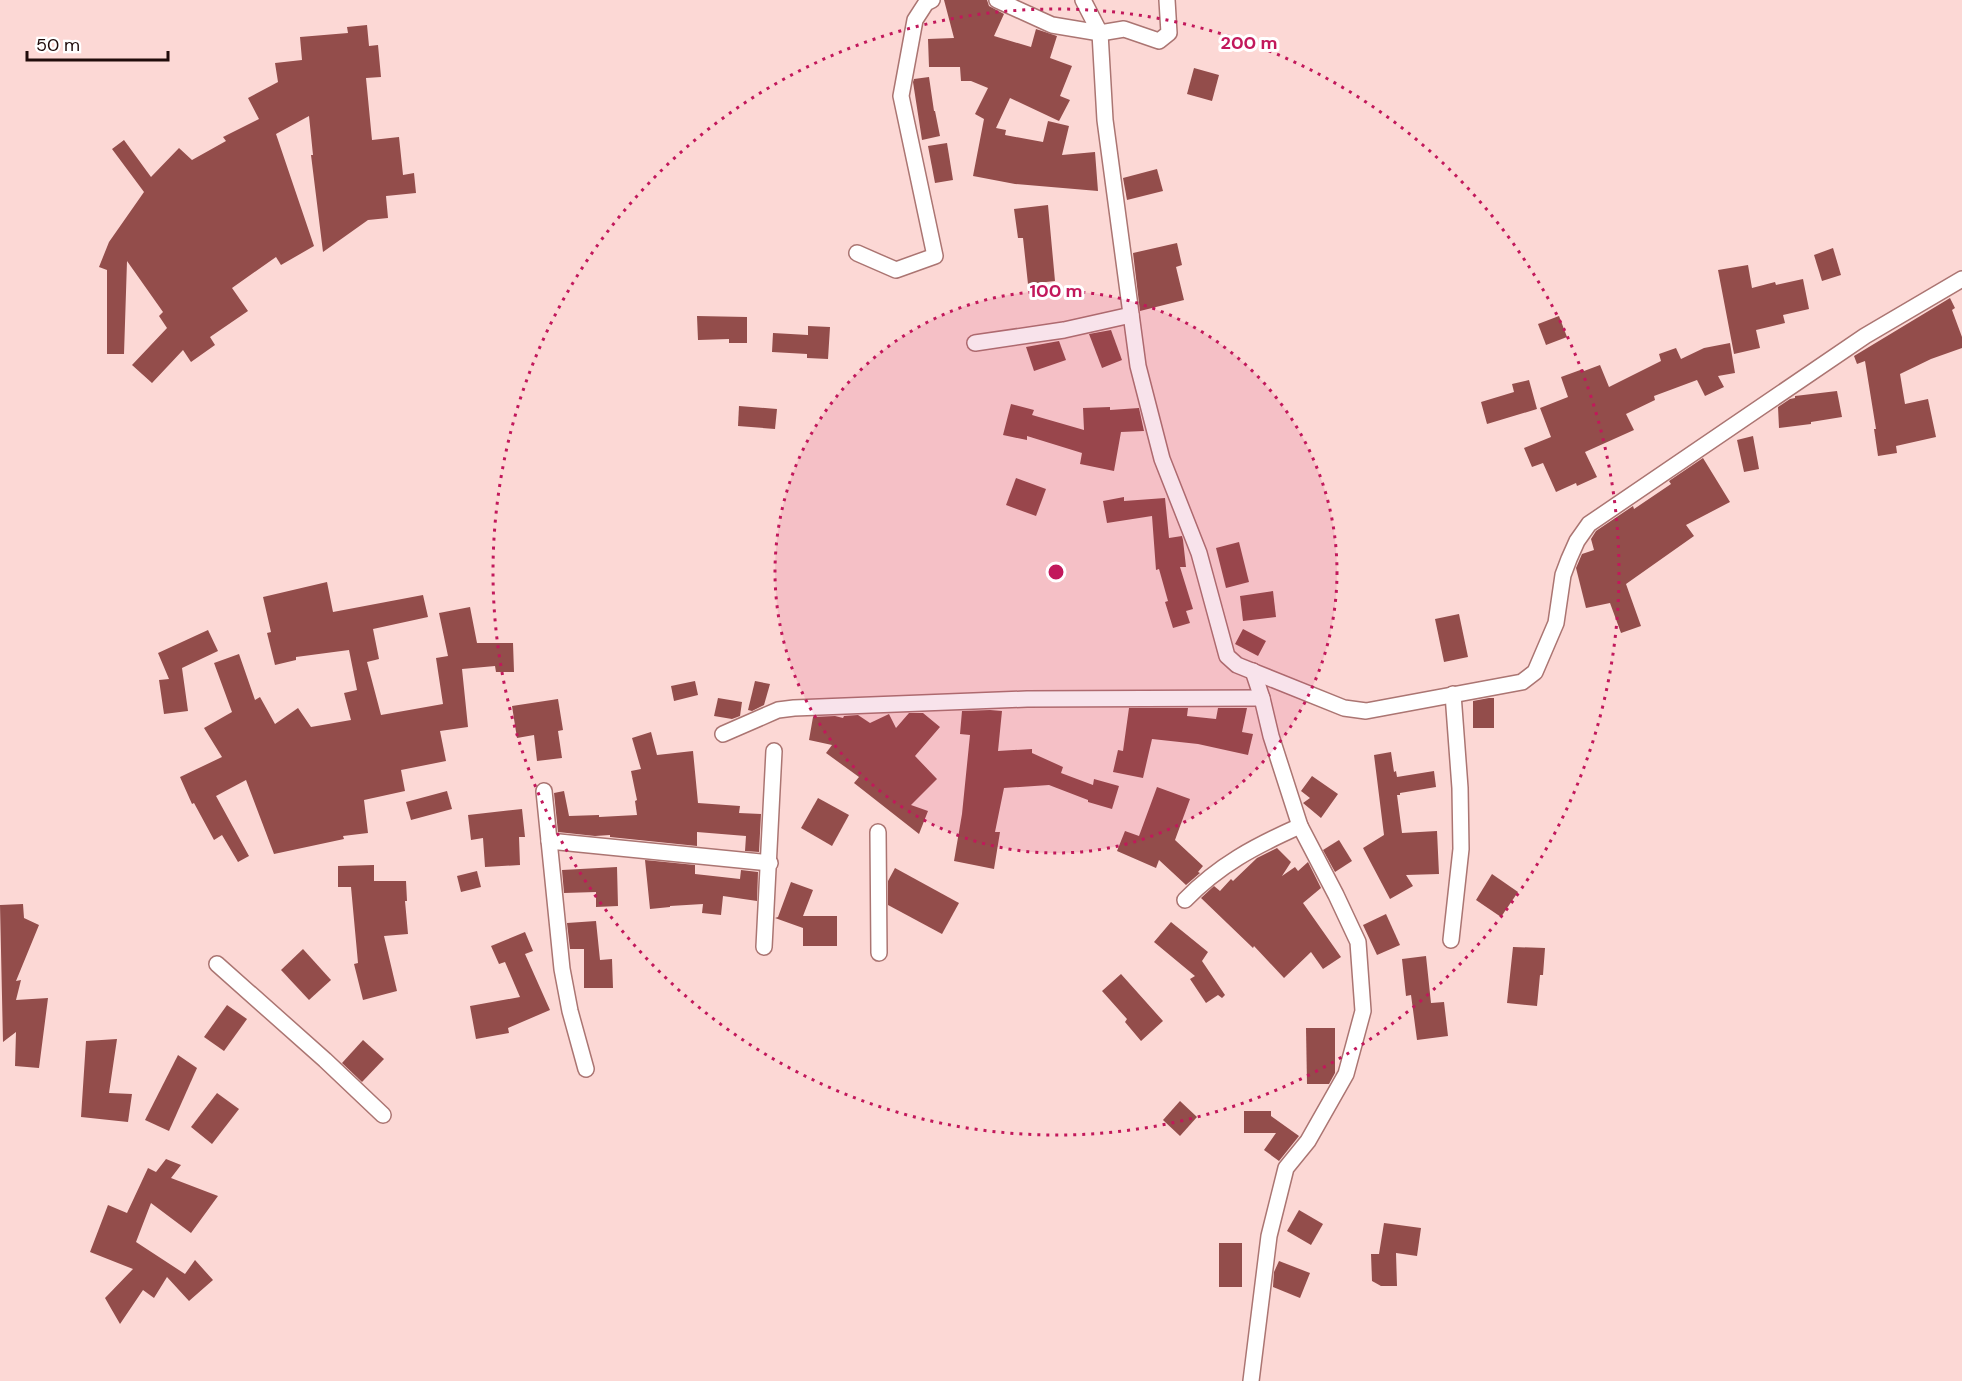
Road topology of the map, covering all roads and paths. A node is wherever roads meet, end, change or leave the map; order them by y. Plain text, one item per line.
1 (932, 0) edge
2 (997, 0) edge
3 (1083, 0) edge
4 (1167, 0) edge
5 (1100, 33) junction
6 (857, 253) dead end
7 (1962, 279) edge
8 (1131, 315) junction
9 (975, 343) dead end
10 (1253, 671) junction
11 (1453, 694) junction
12 (1262, 698) junction
13 (723, 734) dead end
14 (774, 751) dead end
15 (544, 791) dead end
16 (1300, 826) junction
17 (878, 832) dead end
18 (549, 841) junction
19 (770, 863) junction
20 (1185, 900) dead end
21 (1451, 940) dead end
22 (764, 947) dead end
23 (879, 953) dead end
24 (217, 964) dead end
25 (586, 1069) dead end
26 (383, 1115) dead end
27 (1251, 1381) edge

1 - 6 street
2 - 5 street
3 - 5 street
4 - 5 street
5 - 8 street
7 - 11 street
8 - 9 street
8 - 10 street
10 - 11 street
10 - 12 street
11 - 21 street
12 - 13 street
12 - 16 street
14 - 19 street
15 - 18 street
16 - 20 street
16 - 27 street
17 - 23 street
18 - 19 street
18 - 25 street
19 - 22 street
24 - 26 street

